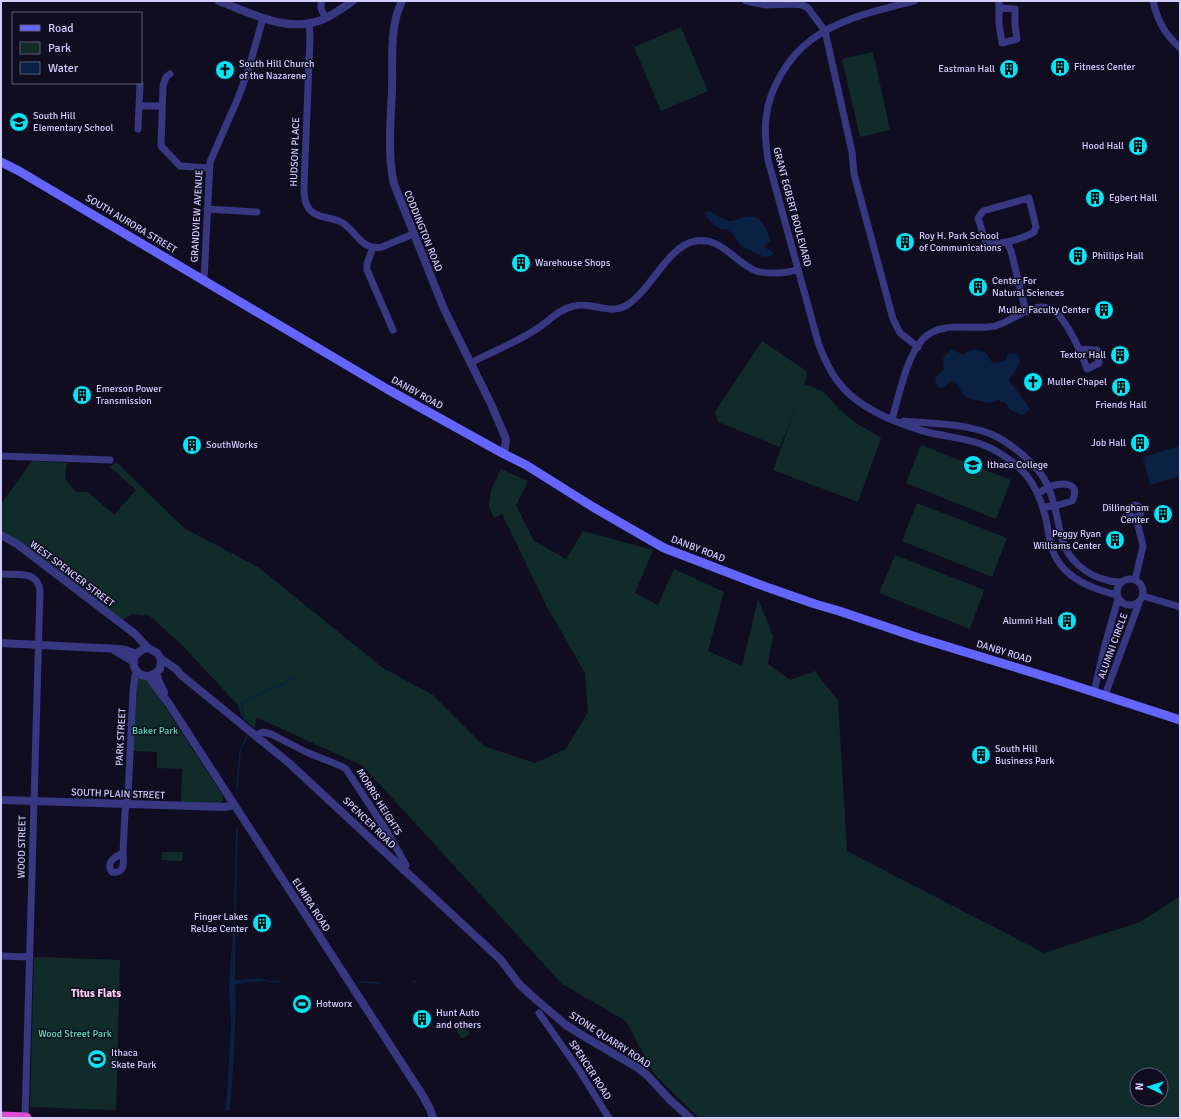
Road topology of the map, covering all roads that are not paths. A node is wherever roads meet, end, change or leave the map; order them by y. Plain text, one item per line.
1 (219, 1) edge
2 (321, 1) edge
3 (353, 1) edge
4 (402, 1) edge
5 (746, 1) edge
6 (914, 1) edge
7 (1153, 1) edge
8 (999, 4) edge
9 (263, 18) junction
10 (325, 18) junction
11 (308, 23) junction
12 (825, 31) junction
13 (1180, 48) edge
14 (170, 74) dead end
15 (140, 84) edge
16 (139, 106) junction
17 (162, 106) junction
18 (138, 129) dead end
19 (1, 162) edge
20 (209, 168) junction
21 (207, 209) junction
22 (257, 212) dead end
23 (413, 234) junction
24 (1007, 242) junction
25 (373, 248) junction
26 (798, 269) junction
27 (204, 280) junction
28 (249, 307) joint
29 (1026, 312) junction
30 (393, 330) dead end
31 (918, 347) junction
32 (1080, 350) dead end
33 (470, 363) junction
34 (892, 419) junction
35 (504, 454) junction
36 (1, 456) edge
37 (110, 460) dead end
38 (1048, 487) junction
39 (1038, 494) junction
40 (1043, 506) junction
41 (1055, 506) junction
42 (1136, 517) dead end
43 (1, 535) edge
44 (1, 574) edge
45 (1135, 580) junction
46 (1122, 582) junction
47 (1143, 596) junction
48 (1118, 597) junction
49 (1139, 603) junction
50 (1180, 607) edge
51 (130, 631) junction
52 (1, 643) edge
53 (38, 645) junction
54 (148, 648) junction
55 (113, 650) junction
56 (138, 653) junction
57 (161, 659) junction
58 (134, 662) junction
59 (158, 671) junction
60 (137, 672) junction
61 (181, 675) junction
62 (148, 676) junction
63 (1094, 692) junction
64 (1106, 695) junction
65 (169, 704) junction
66 (1180, 720) edge
67 (256, 735) junction
68 (1, 800) edge
69 (34, 801) junction
70 (126, 805) junction
71 (233, 805) junction
72 (123, 853) dead end
73 (404, 870) junction
74 (1, 956) edge
75 (29, 957) junction
76 (533, 997) joint
77 (539, 1013) dead end
78 (1, 1117) edge
79 (25, 1118) edge
80 (433, 1118) edge
81 (609, 1118) edge
82 (690, 1118) edge

1 - 9 street
2 - 10 street
3 - 10 street
4 - 23 street, CODDINGTON ROAD
5 - 12 street
6 - 12 street, GRANT EGBERT BOULEVARD
7 - 13 street
8 - 8 street
9 - 11 street
9 - 20 street, GRANDVIEW AVENUE
10 - 11 street
11 - 25 street, HUDSON PLACE
12 - 26 street, GRANT EGBERT BOULEVARD
12 - 31 street
14 - 17 street
15 - 16 street
16 - 17 street
16 - 18 street
17 - 20 street
19 - 27 main road, SOUTH AURORA STREET
20 - 21 street, GRANDVIEW AVENUE
21 - 22 street
21 - 27 street, GRANDVIEW AVENUE
23 - 25 street
23 - 33 street, CODDINGTON ROAD
24 - 24 street
24 - 29 street
25 - 30 street
26 - 33 street
26 - 34 street, GRANT EGBERT BOULEVARD
27 - 28 main road, SOUTH AURORA STREET
28 - 35 main road, DANBY ROAD
29 - 31 street
29 - 32 street
31 - 34 street
33 - 35 street, CODDINGTON ROAD
34 - 38 street, GRANT EGBERT BOULEVARD
34 - 39 street, GRANT EGBERT BOULEVARD
35 - 63 main road, DANBY ROAD
36 - 37 street
38 - 39 street
38 - 41 street, GRANT EGBERT BOULEVARD
38 - 41 street
39 - 40 street, GRANT EGBERT BOULEVARD
40 - 41 street
40 - 48 street, GRANT EGBERT BOULEVARD
41 - 46 street, GRANT EGBERT BOULEVARD
42 - 45 street
43 - 51 street, WEST SPENCER STREET
44 - 53 street, WOOD STREET
45 - 46 street
45 - 47 street
46 - 48 street
47 - 49 street
47 - 50 street
48 - 49 street
48 - 63 street, ALUMNI CIRCLE
49 - 64 street, ALUMNI CIRCLE
51 - 54 street, WEST SPENCER STREET
51 - 56 street, WEST SPENCER STREET
52 - 53 street
53 - 55 street
53 - 69 street, WOOD STREET
54 - 56 street
54 - 57 street, WEST SPENCER STREET
55 - 56 street
55 - 58 street
56 - 58 street
57 - 59 street
57 - 61 street, SPENCER ROAD
58 - 60 street
59 - 61 street, SPENCER ROAD
59 - 62 street
59 - 65 street, ELMIRA ROAD
60 - 62 street
60 - 70 street, PARK STREET
61 - 67 street, SPENCER ROAD
62 - 65 street, ELMIRA ROAD
63 - 64 main road, DANBY ROAD
64 - 66 main road, DANBY ROAD
65 - 71 street, ELMIRA ROAD
67 - 73 street, SPENCER ROAD
67 - 73 street, MORRIS HEIGHTS
68 - 69 street, SOUTH PLAIN STREET
69 - 70 street, SOUTH PLAIN STREET
69 - 75 street, WOOD STREET
70 - 71 street, SOUTH PLAIN STREET
70 - 72 street, PARK STREET
71 - 80 street, ELMIRA ROAD
73 - 76 street, SPENCER ROAD
74 - 75 street
75 - 79 street, WOOD STREET
76 - 82 street, STONE QUARRY ROAD
77 - 81 street, SPENCER ROAD
78 - 79 highway

